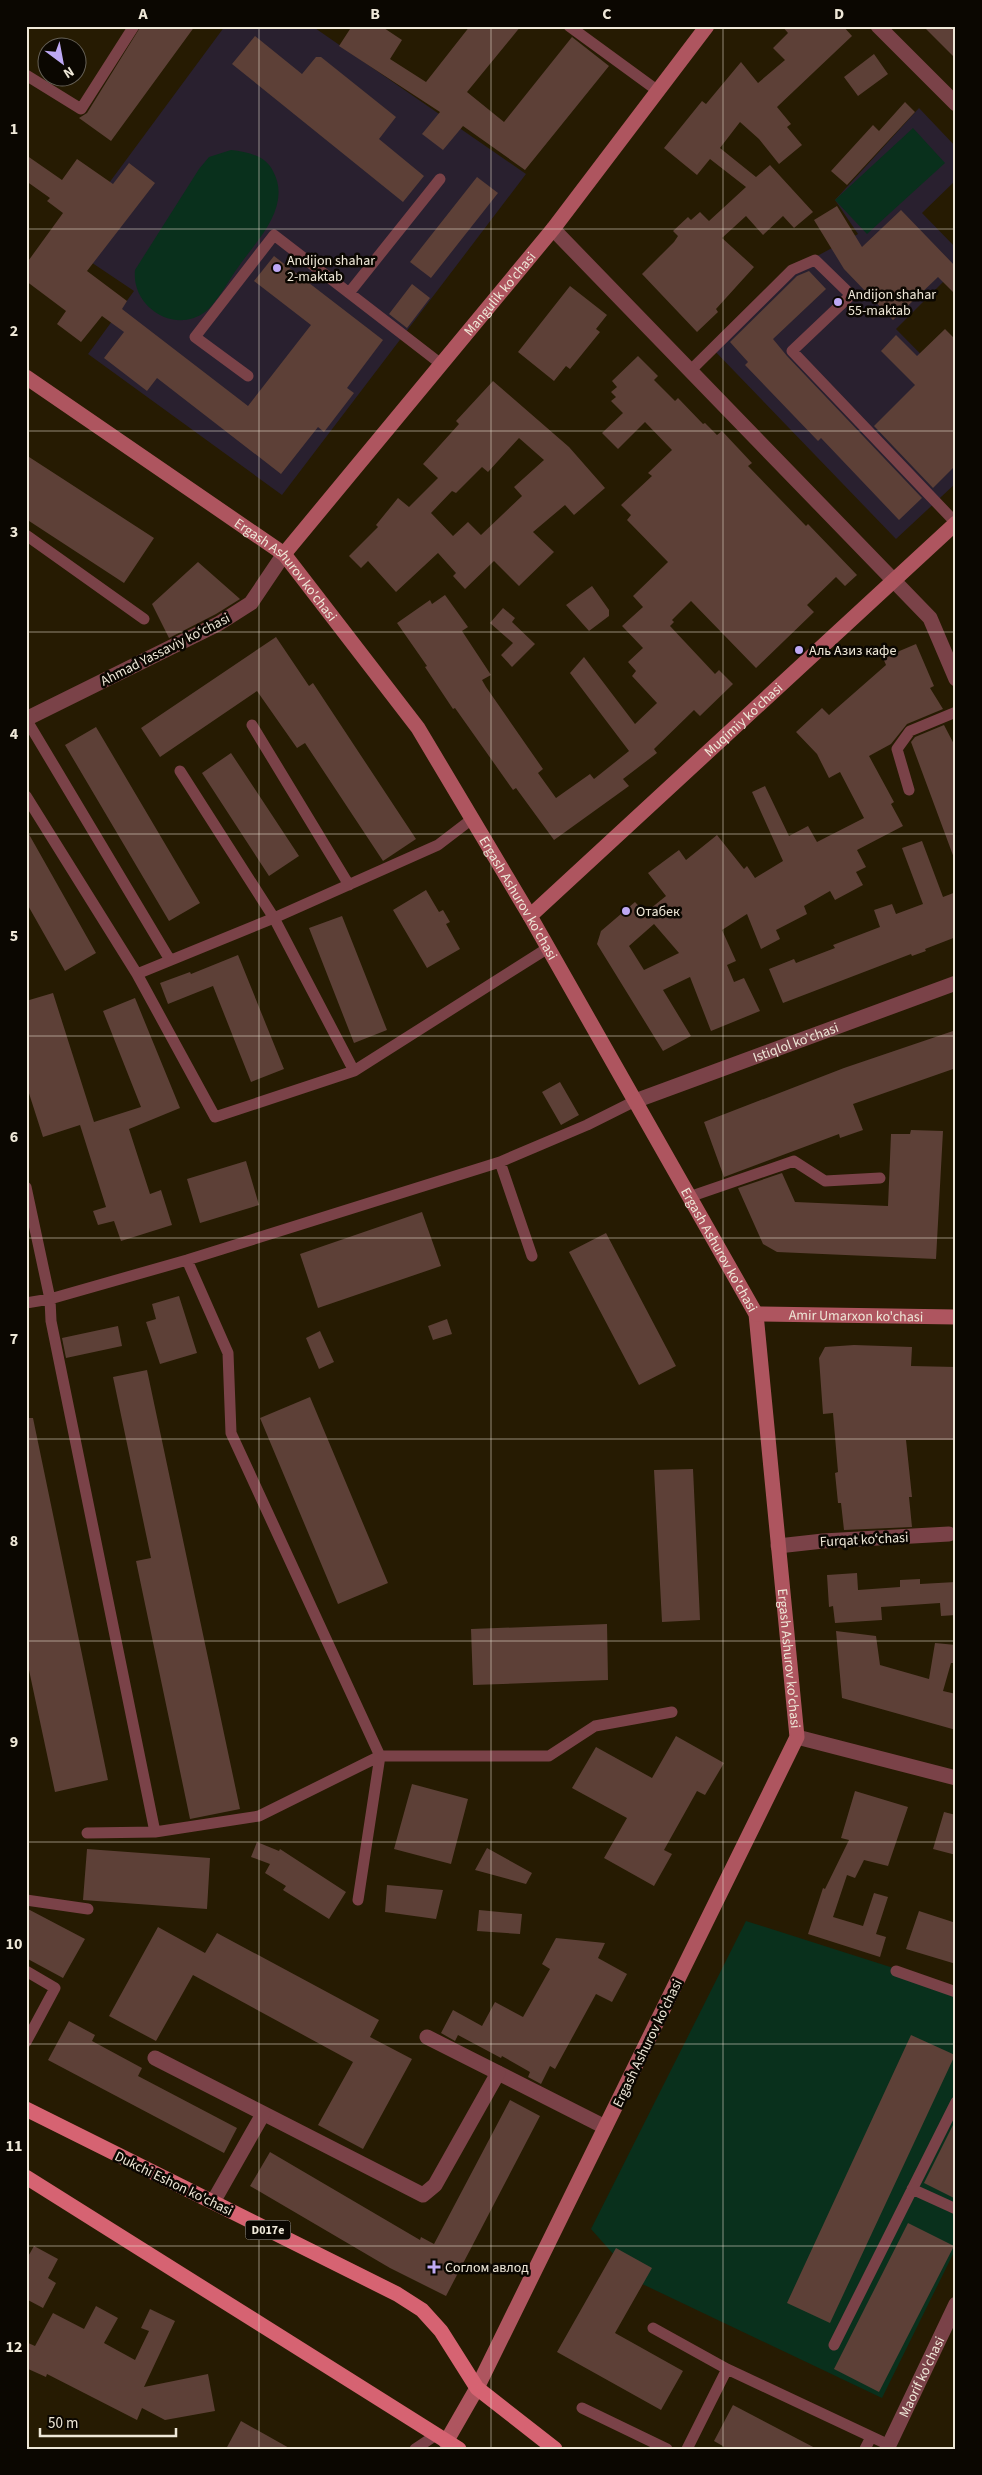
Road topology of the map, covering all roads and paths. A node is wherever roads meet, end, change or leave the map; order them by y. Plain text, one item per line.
1 (134, 26) edge
2 (569, 26) edge
3 (707, 26) edge
4 (878, 26) edge
5 (26, 75) edge
6 (658, 91) junction
7 (956, 104) edge
8 (440, 179) dead end
9 (553, 229) junction
10 (349, 293) junction
11 (441, 364) junction
12 (691, 370) junction
13 (248, 376) dead end
14 (27, 380) edge
15 (956, 523) edge
16 (26, 535) edge
17 (284, 554) junction
18 (894, 580) junction
19 (144, 619) dead end
20 (956, 679) edge
21 (956, 712) edge
22 (26, 719) edge
23 (252, 725) dead end
24 (180, 771) dead end
25 (909, 790) dead end
26 (26, 796) edge
27 (472, 819) junction
28 (349, 885) junction
29 (530, 916) junction
30 (274, 918) junction
31 (548, 948) junction
32 (170, 960) junction
33 (137, 974) junction
34 (956, 983) edge
35 (354, 1071) junction
36 (635, 1101) junction
37 (500, 1162) junction
38 (880, 1178) dead end
39 (26, 1187) edge
40 (690, 1196) junction
41 (532, 1256) dead end
42 (187, 1260) junction
43 (50, 1299) junction
44 (26, 1303) edge
45 (756, 1314) junction
46 (956, 1317) edge
47 (949, 1534) dead end
48 (778, 1546) junction
49 (672, 1712) dead end
50 (797, 1737) junction
51 (380, 1756) junction
52 (956, 1778) edge
53 (155, 1832) junction
54 (87, 1833) dead end
55 (26, 1900) edge
56 (358, 1900) dead end
57 (88, 1909) dead end
58 (896, 1970) dead end
59 (26, 1971) edge
60 (956, 1992) edge
61 (427, 2037) dead end
62 (26, 2042) edge
63 (155, 2058) dead end
64 (498, 2073) junction
65 (956, 2102) edge
66 (26, 2109) edge
67 (263, 2114) junction
68 (605, 2127) junction
69 (26, 2176) edge
70 (912, 2189) junction
71 (212, 2202) junction
72 (956, 2209) edge
73 (956, 2304) edge
74 (653, 2328) dead end
75 (834, 2345) dead end
76 (727, 2369) junction
77 (477, 2388) junction
78 (582, 2408) dead end
79 (871, 2437) junction
80 (447, 2442) edge
81 (888, 2447) edge
82 (415, 2449) edge
83 (555, 2449) edge
84 (666, 2449) edge
85 (687, 2449) edge
86 (865, 2449) edge

1 - 5 lane
2 - 6 lane
3 - 6 street, Mangulik ko'chasi
4 - 7 street
6 - 9 street, Mangulik ko'chasi
8 - 10 lane
9 - 11 street, Mangulik ko'chasi
9 - 12 street
10 - 11 lane
10 - 13 lane
11 - 17 street, Mangulik ko'chasi
12 - 15 lane
12 - 18 street
14 - 17 street, Ergash Ashurov ko'chasi
15 - 18 street, Muqimiy ko'chasi
16 - 19 lane
17 - 22 street, Ahmad Yassaviy koʻchasi
17 - 27 street, Ergash Ashurov ko'chasi
18 - 20 street
18 - 29 street, Muqimiy ko'chasi
21 - 25 lane
22 - 32 lane
23 - 28 lane
24 - 30 lane
26 - 33 lane
27 - 28 lane
27 - 29 street, Ergash Ashurov ko'chasi
28 - 30 lane
29 - 31 street, Ergash Ashurov ko'chasi
30 - 32 lane
30 - 35 lane
31 - 35 lane
31 - 36 street, Ergash Ashurov ko'chasi
32 - 33 lane
33 - 35 lane
34 - 36 street, Istiqlol ko'chasi
36 - 37 lane
36 - 40 street, Ergash Ashurov ko'chasi
37 - 41 lane
37 - 42 lane
38 - 40 lane
39 - 43 lane
40 - 45 street, Ergash Ashurov ko'chasi
42 - 43 lane
42 - 51 lane
43 - 44 lane
43 - 53 lane
45 - 46 street, Amir Umarxon ko'chasi
45 - 48 street, Ergash Ashurov ko'chasi
47 - 48 street, Furqat koʻchasi
48 - 50 street, Ergash Ashurov ko'chasi
49 - 51 lane
50 - 52 street
50 - 68 street, Ergash Ashurov ko'chasi
51 - 53 lane
51 - 56 lane
53 - 54 lane
55 - 57 lane
58 - 60 lane
59 - 62 lane
61 - 64 street
63 - 67 street
64 - 67 street
64 - 68 street
65 - 70 lane
66 - 71 main road, Dukchi Eshon ko'chasi / D017e
67 - 71 street
68 - 77 street, Ergash Ashurov ko'chasi
69 - 80 main road
70 - 72 lane
70 - 75 lane
71 - 77 main road, Dukchi Eshon ko'chasi / D017e
73 - 81 street, Maorif ko'chasi
74 - 76 lane
76 - 79 lane
76 - 85 lane
77 - 80 street
77 - 83 main road, Dukchi Eshon ko'chasi / D017e
78 - 84 lane
79 - 81 lane
79 - 86 lane
80 - 82 lane

